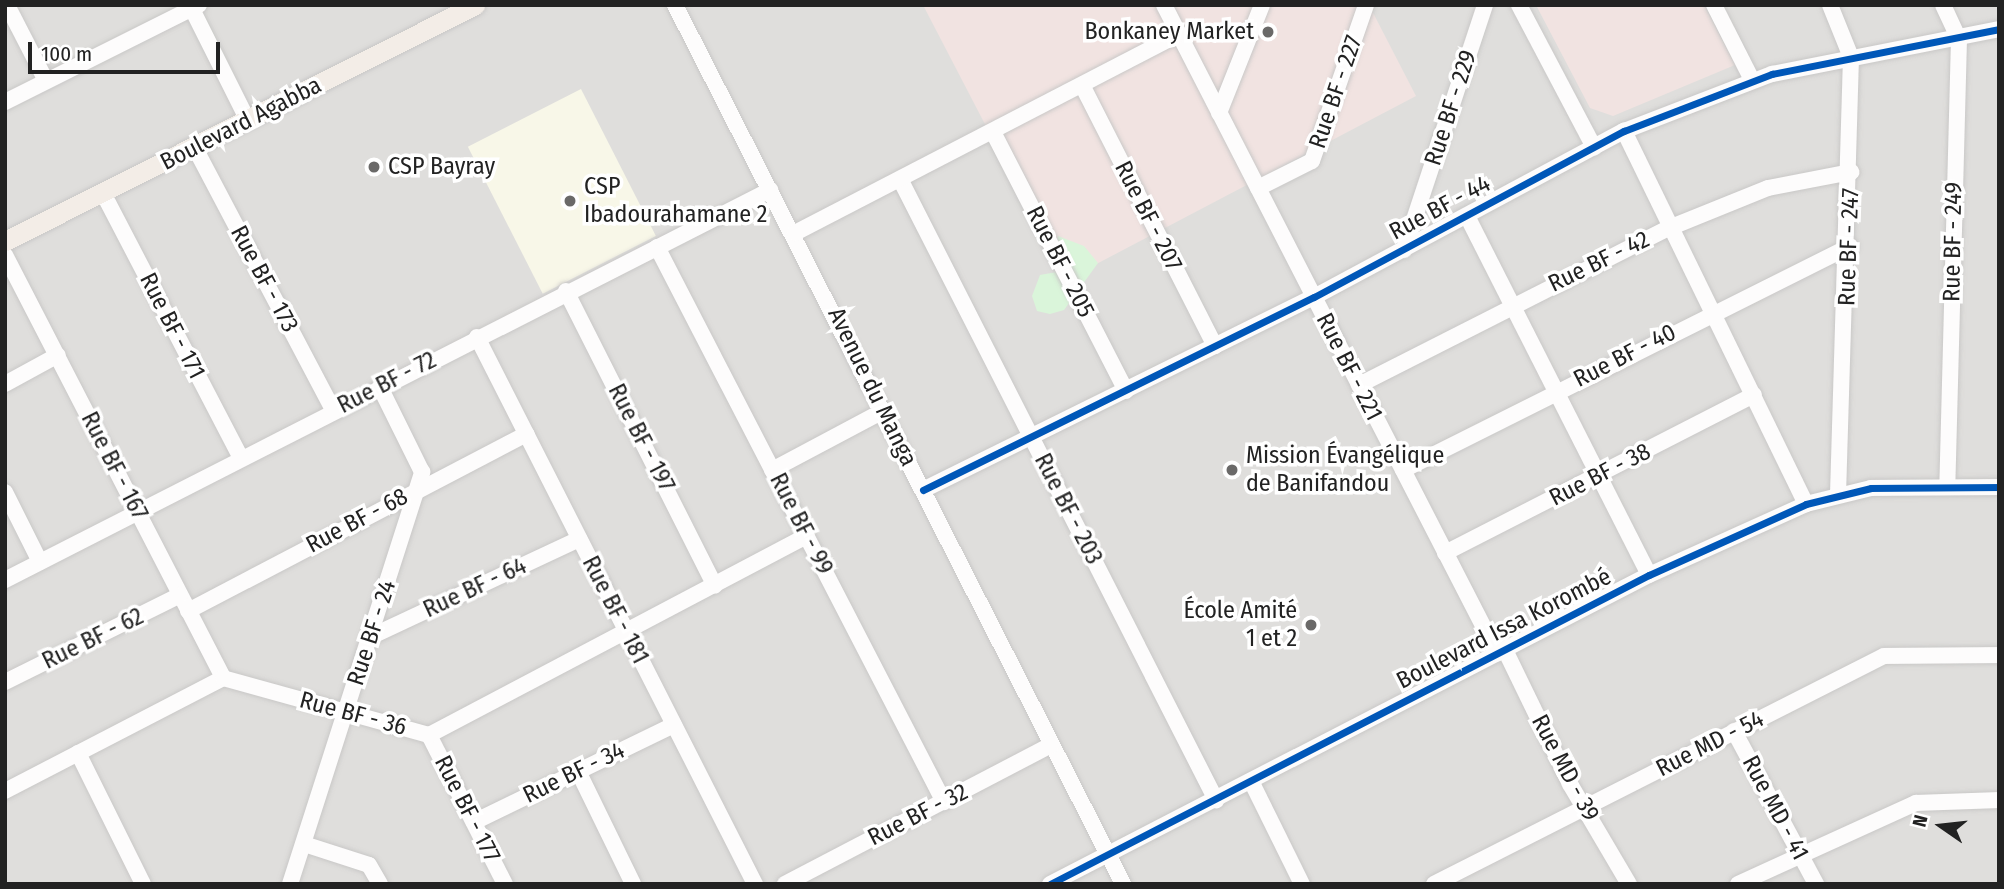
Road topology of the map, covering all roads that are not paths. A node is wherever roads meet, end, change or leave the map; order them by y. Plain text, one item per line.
1 (7, 5) edge
2 (475, 5) edge
3 (675, 5) edge
4 (1164, 5) edge
5 (1262, 5) edge
6 (1366, 5) edge
7 (1485, 5) edge
8 (1519, 5) edge
9 (1714, 5) edge
10 (1830, 5) edge
11 (1942, 5) edge
12 (196, 7) edge
13 (1999, 29) edge
14 (1178, 34) junction
15 (1959, 39) junction
16 (1851, 57) junction
17 (1752, 80) junction
18 (46, 82) junction
19 (1082, 85) junction
20 (5, 102) edge
21 (1219, 113) junction
22 (248, 121) junction
23 (1625, 131) junction
24 (993, 132) junction
25 (1594, 147) junction
26 (195, 148) junction
27 (1851, 172) junction
28 (901, 181) junction
29 (1258, 188) junction
30 (770, 190) junction
31 (103, 193) junction
32 (1467, 216) junction
33 (1669, 228) junction
34 (795, 233) junction
35 (5, 242) edge
36 (1850, 246) junction
37 (657, 247) junction
38 (1404, 250) junction
39 (5, 255) edge
40 (566, 291) junction
41 (1314, 297) junction
42 (1514, 303) junction
43 (1711, 313) junction
44 (477, 337) junction
45 (1215, 346) junction
46 (58, 355) junction
47 (5, 384) edge
48 (1359, 385) junction
49 (380, 387) junction
50 (1558, 390) junction
51 (1126, 391) junction
52 (1754, 395) junction
53 (333, 410) junction
54 (883, 411) junction
55 (526, 434) junction
56 (1032, 438) junction
57 (241, 458) junction
58 (772, 470) junction
59 (1403, 470) junction
60 (1601, 475) junction
61 (1947, 483) junction
62 (1999, 487) edge
63 (418, 489) junction
64 (923, 491) junction
65 (5, 492) edge
66 (1838, 493) junction
67 (1806, 505) junction
68 (138, 512) junction
69 (807, 536) junction
70 (579, 539) junction
71 (1445, 552) junction
72 (40, 562) junction
73 (1649, 575) junction
74 (5, 580) edge
75 (715, 586) junction
76 (180, 595) junction
77 (188, 611) junction
78 (625, 633) junction
79 (370, 637) junction
80 (1501, 651) junction
81 (1999, 654) edge
82 (223, 678) junction
83 (5, 682) edge
84 (346, 712) junction
85 (674, 725) junction
86 (1734, 732) junction
87 (429, 735) junction
88 (1051, 745) junction
89 (78, 753) junction
90 (578, 771) junction
91 (1251, 781) junction
92 (5, 791) edge
93 (1216, 800) junction
94 (1999, 800) edge
95 (944, 802) junction
96 (1586, 809) junction
97 (474, 822) junction
98 (304, 844) junction
99 (1801, 855) junction
100 (1108, 856) junction
101 (143, 884) edge
102 (290, 884) edge
103 (380, 884) edge
104 (505, 884) edge
105 (634, 884) edge
106 (755, 884) edge
107 (785, 884) edge
108 (1050, 884) edge
109 (1123, 884) edge
110 (1302, 884) edge
111 (1434, 884) edge
112 (1629, 884) edge
113 (1738, 884) edge
114 (1816, 884) edge

1 - 18 street
2 - 22 main road, Boulevard Agabba
3 - 30 street, Avenue du Manga
4 - 14 street, Rue BF - 221
5 - 21 street
6 - 29 street, Rue BF - 227
7 - 38 street, Rue BF - 229
8 - 25 street
9 - 17 street
10 - 16 street, Rue BF - 247
11 - 15 street, Rue BF - 249
12 - 18 street
12 - 22 street
13 - 15 street, Rue BF - 44
14 - 19 street
14 - 21 street, Rue BF - 221
15 - 16 street, Rue BF - 44
15 - 61 street, Rue BF - 249
16 - 17 street, Rue BF - 44
16 - 27 street, Rue BF - 247
17 - 23 street, Rue BF - 44
18 - 20 street
19 - 24 street
19 - 45 street, Rue BF - 207
21 - 29 street, Rue BF - 221
22 - 26 main road, Boulevard Agabba
23 - 25 street, Rue BF - 44
23 - 33 street
24 - 28 street
24 - 51 street, Rue BF - 205
25 - 32 street, Rue BF - 44
26 - 31 main road, Boulevard Agabba
26 - 53 street, Rue BF - 173
27 - 33 street, Rue BF - 42
27 - 36 street, Rue BF - 247
28 - 34 street
28 - 56 street, Rue BF - 203
29 - 41 street, Rue BF - 221
30 - 34 street, Avenue du Manga
30 - 37 street, Rue BF - 72
31 - 35 main road, Boulevard Agabba
31 - 57 street, Rue BF - 171
32 - 38 street, Rue BF - 44
32 - 42 street
33 - 42 street, Rue BF - 42
33 - 43 street
34 - 54 street, Avenue du Manga
36 - 43 street, Rue BF - 40
36 - 66 street, Rue BF - 247
37 - 40 street, Rue BF - 72
37 - 58 street, Rue BF - 99
38 - 41 street, Rue BF - 44
39 - 46 street, Rue BF - 167
40 - 44 street, Rue BF - 72
40 - 75 street, Rue BF - 197
41 - 45 street, Rue BF - 44
41 - 48 street, Rue BF - 221
42 - 48 street, Rue BF - 42
42 - 50 street
43 - 50 street, Rue BF - 40
43 - 52 street
44 - 49 street, Rue BF - 72
44 - 55 street, Rue BF - 181
45 - 51 street, Rue BF - 44
46 - 47 street
46 - 68 street, Rue BF - 167
48 - 59 street, Rue BF - 221
49 - 53 street, Rue BF - 72
49 - 63 street, Rue BF - 24
50 - 59 street, Rue BF - 40
50 - 60 street
51 - 56 street, Rue BF - 44
52 - 60 street, Rue BF - 38
52 - 67 street
53 - 57 street, Rue BF - 72
54 - 58 street
54 - 64 street, Avenue du Manga
55 - 63 street, Rue BF - 68
55 - 70 street, Rue BF - 181
56 - 64 street, Rue BF - 44
56 - 93 street, Rue BF - 203
57 - 68 street, Rue BF - 72
58 - 69 street, Rue BF - 99
59 - 71 street, Rue BF - 221
60 - 71 street, Rue BF - 38
60 - 73 street
61 - 62 street, Boulevard Issa Korombé
61 - 66 street, Boulevard Issa Korombé
63 - 77 street, Rue BF - 68
63 - 79 street, Rue BF - 24
64 - 88 street, Avenue du Manga
65 - 72 street
66 - 67 street, Boulevard Issa Korombé
67 - 73 street, Boulevard Issa Korombé
68 - 72 street, Rue BF - 72
68 - 76 street, Rue BF - 167
69 - 75 street, Rue BF - 36
69 - 95 street, Rue BF - 99
70 - 78 street, Rue BF - 181
70 - 79 street, Rue BF - 64
71 - 80 street, Rue BF - 221
72 - 74 street, Rue BF - 72
73 - 80 street, Boulevard Issa Korombé
75 - 78 street, Rue BF - 36
76 - 77 street, Rue BF - 167
76 - 83 street, Rue BF - 62
77 - 82 street, Rue BF - 167
78 - 85 street, Rue BF - 181
78 - 87 street, Rue BF - 36
79 - 84 street, Rue BF - 24
80 - 91 street, Boulevard Issa Korombé
80 - 96 street, Rue MD - 39
81 - 86 street, Rue MD - 54
82 - 84 street, Rue BF - 36
82 - 89 street
84 - 87 street, Rue BF - 36
84 - 98 street, Rue BF - 24
85 - 90 street, Rue BF - 34
85 - 106 street, Rue BF - 181
86 - 96 street, Rue MD - 54
86 - 99 street, Rue MD - 41
87 - 97 street, Rue BF - 177
88 - 95 street, Rue BF - 32
88 - 100 street, Avenue du Manga
89 - 92 street
89 - 101 street
90 - 97 street, Rue BF - 34
90 - 105 street
91 - 93 street, Boulevard Issa Korombé
91 - 110 street
93 - 100 street, Boulevard Issa Korombé
94 - 99 street
95 - 107 street, Rue BF - 32
96 - 111 street, Rue MD - 54
96 - 112 street, Rue MD - 39
97 - 104 street, Rue BF - 177
98 - 102 street, Rue BF - 24
98 - 103 street
99 - 113 street
99 - 114 street, Rue MD - 41
100 - 108 street, Boulevard Issa Korombé
100 - 109 street, Avenue du Manga

